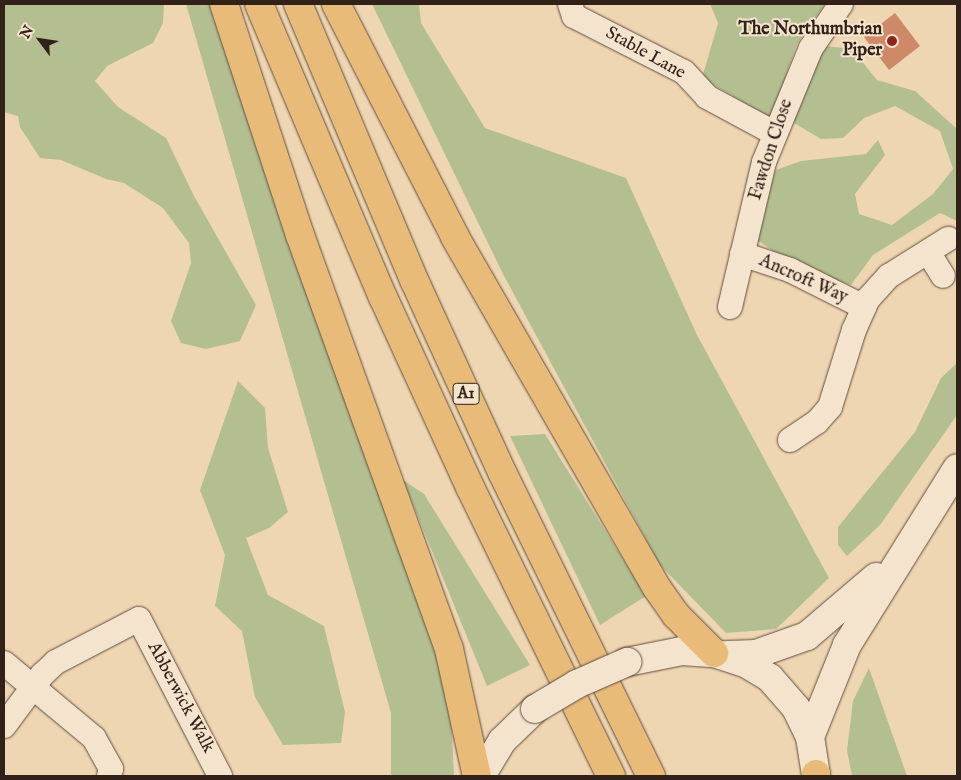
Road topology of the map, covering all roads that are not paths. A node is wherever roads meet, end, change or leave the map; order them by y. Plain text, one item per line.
1 (224, 4) edge
2 (259, 4) edge
3 (298, 4) edge
4 (336, 4) edge
5 (570, 4) edge
6 (841, 4) edge
7 (774, 133) junction
8 (948, 239) dead end
9 (928, 252) junction
10 (742, 254) junction
11 (943, 276) dead end
12 (730, 307) dead end
13 (864, 307) junction
14 (790, 440) dead end
15 (957, 468) edge
16 (907, 545) junction
17 (719, 654) junction
18 (4, 663) edge
19 (32, 687) junction
20 (4, 726) edge
21 (810, 737) junction
22 (109, 776) edge
23 (220, 776) edge
24 (479, 776) edge
25 (611, 776) edge
26 (651, 776) edge
27 (816, 776) edge

1 - 24 highway
2 - 25 highway, A1
3 - 26 highway, A1
4 - 17 highway
5 - 7 street, Stable Lane
6 - 7 street, Fawdon Close
7 - 10 street, Fawdon Close
8 - 9 street, Ancroft Way
9 - 11 street
9 - 13 street, Ancroft Way
10 - 12 street, Fawdon Close
10 - 13 street, Ancroft Way
13 - 14 street, Ancroft Way
15 - 16 street
16 - 17 street
16 - 21 street
17 - 21 street
17 - 24 street, bridge
18 - 19 street
19 - 20 street
19 - 22 street
19 - 23 street, Abberwick Walk
21 - 27 street

